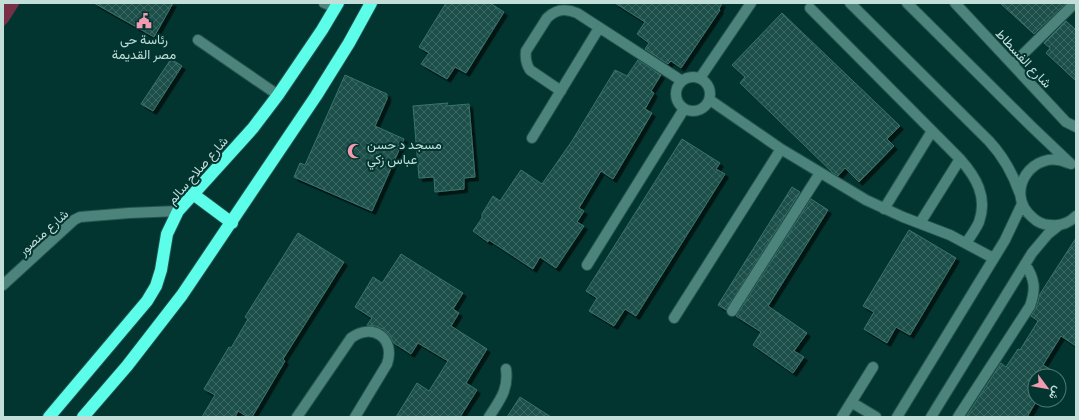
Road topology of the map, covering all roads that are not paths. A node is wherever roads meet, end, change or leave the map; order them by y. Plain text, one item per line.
1 (324, 3) edge
2 (371, 3) edge
3 (751, 3) edge
4 (850, 3) edge
5 (908, 3) edge
6 (957, 3) edge
7 (1076, 3) edge
8 (337, 5) edge
9 (810, 8) dead end
10 (599, 28) junction
11 (198, 40) dead end
12 (1013, 64) junction
13 (700, 78) junction
14 (682, 81) junction
15 (561, 91) junction
16 (278, 95) junction
17 (710, 100) junction
18 (684, 109) junction
19 (1076, 127) edge
20 (932, 131) junction
21 (532, 138) dead end
22 (781, 149) junction
23 (960, 159) junction
24 (1074, 166) edge
25 (820, 173) junction
26 (193, 194) junction
27 (1021, 199) junction
28 (884, 209) junction
29 (178, 211) junction
30 (1076, 216) edge
31 (232, 223) junction
32 (920, 223) junction
33 (1058, 226) junction
34 (966, 243) junction
35 (993, 258) junction
36 (1025, 264) junction
37 (587, 265) dead end
38 (3, 285) edge
39 (732, 310) dead end
40 (674, 318) dead end
41 (873, 367) dead end
42 (506, 369) dead end
43 (851, 402) junction
44 (49, 417) edge
45 (82, 417) edge
46 (296, 417) edge
47 (354, 417) edge
48 (488, 417) edge
49 (842, 417) edge
50 (876, 417) edge
51 (897, 417) edge
52 (931, 417) edge
53 (958, 417) edge

1 - 8 street
2 - 31 highway
3 - 13 street
4 - 27 street
5 - 24 street
6 - 12 street, شارع الفسطاط
7 - 12 street
8 - 16 highway, شارع صلاح سالم
9 - 20 street
10 - 14 street
10 - 15 street
10 - 15 street
11 - 16 street
12 - 19 street, شارع الفسطاط
13 - 14 street
13 - 17 street
14 - 18 street
15 - 21 street
16 - 26 highway, شارع صلاح سالم
17 - 18 street
17 - 22 street
18 - 37 street
20 - 23 street
20 - 28 street
22 - 25 street
22 - 40 street
23 - 32 street
23 - 34 street
24 - 27 street
25 - 28 street
25 - 39 street
26 - 29 highway, شارع صلاح سالم
26 - 31 highway
27 - 33 street
27 - 35 street
28 - 32 street
29 - 38 street, شارع منصور
29 - 44 highway, شارع صلاح سالم
30 - 33 street
31 - 45 highway
32 - 34 street
33 - 36 street
34 - 35 street
35 - 51 street
36 - 52 street
36 - 53 street
41 - 43 street
42 - 48 street
43 - 49 street
43 - 50 street
46 - 47 street

